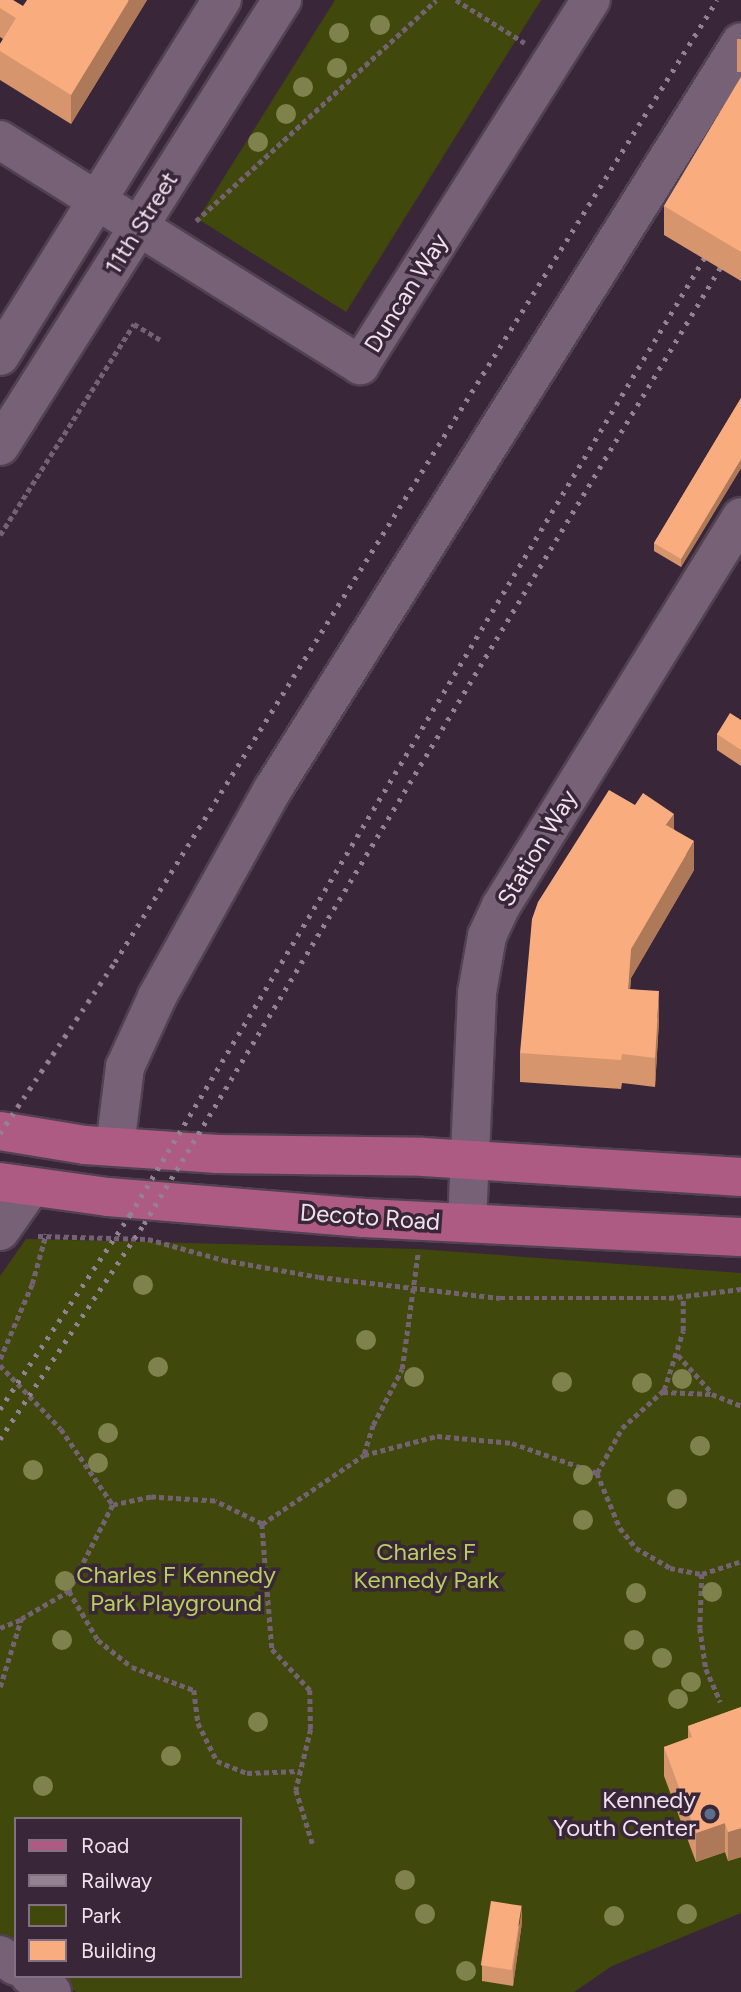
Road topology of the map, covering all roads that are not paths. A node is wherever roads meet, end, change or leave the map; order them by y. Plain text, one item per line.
1 (222, 0) edge
2 (282, 0) edge
3 (591, 0) edge
4 (741, 41) edge
5 (0, 140) edge
6 (97, 201) junction
7 (138, 227) junction
8 (0, 356) edge
9 (0, 446) edge
10 (741, 517) edge
11 (0, 1131) edge
12 (115, 1147) junction
13 (471, 1160) junction
14 (741, 1177) edge
15 (15, 1185) edge
16 (467, 1223) junction
17 (18, 1234) edge
18 (741, 1237) edge
19 (33, 1978) edge
20 (52, 1992) edge

1 - 6 street, 11th Street
2 - 7 street, 11th Street
3 - 7 street, Duncan Way
4 - 12 street
5 - 6 street
6 - 7 street
6 - 8 street, 11th Street
7 - 9 street, 11th Street
10 - 13 street, Station Way
11 - 12 main road
12 - 13 main road
13 - 14 main road
13 - 16 street, Station Way
15 - 16 main road, Decoto Road
15 - 17 street
16 - 18 main road, Decoto Road
19 - 20 street

